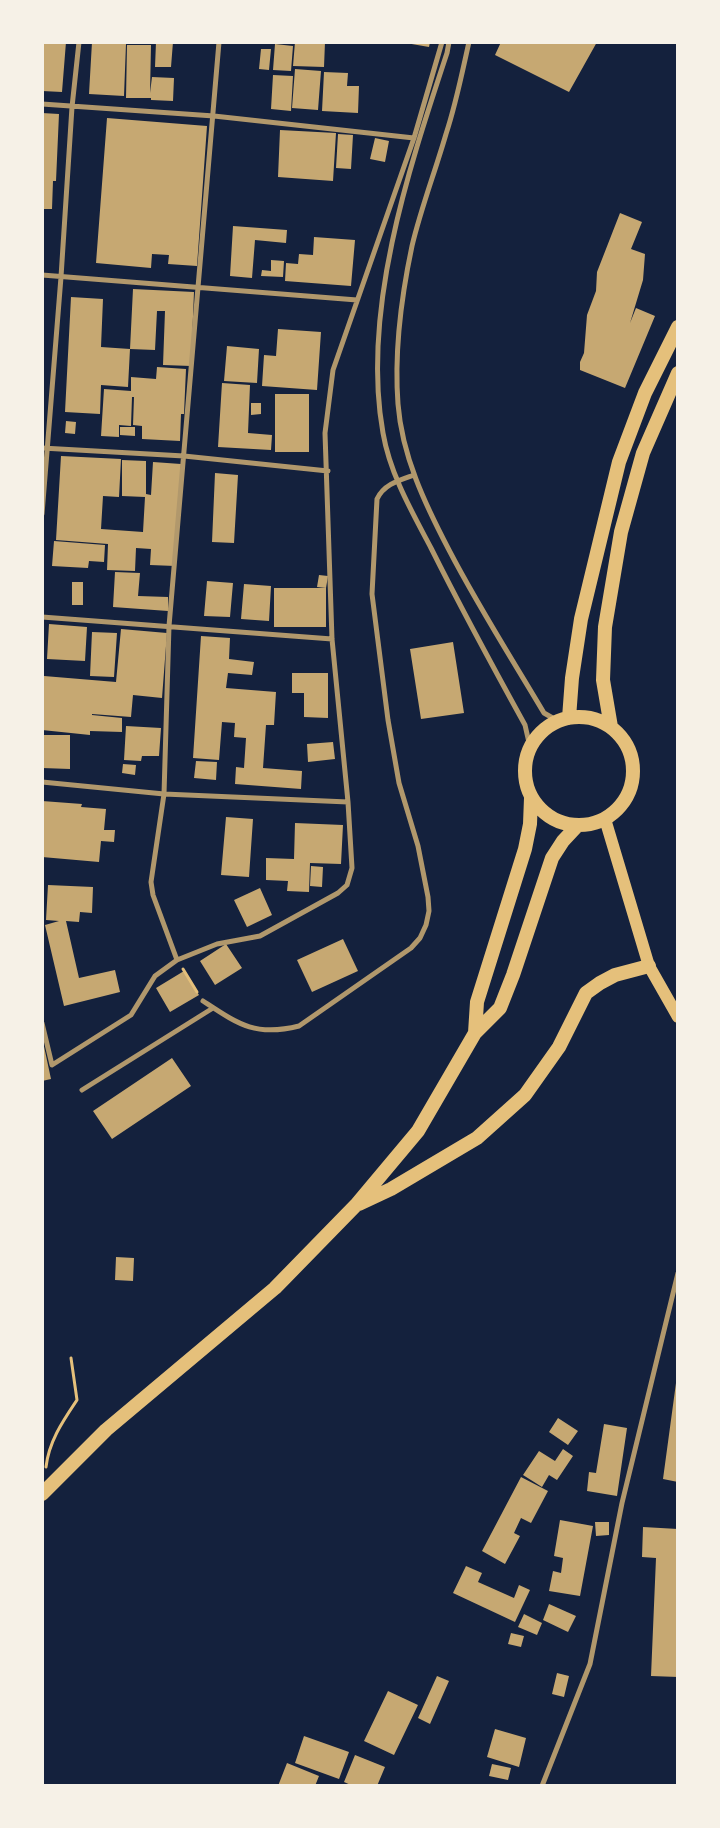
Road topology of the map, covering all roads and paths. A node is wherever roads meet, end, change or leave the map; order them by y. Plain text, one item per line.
1 (79, 42) edge
2 (219, 42) edge
3 (442, 42) edge
4 (449, 42) edge
5 (469, 42) edge
6 (42, 104) edge
7 (72, 107) junction
8 (214, 116) junction
9 (414, 138) junction
10 (42, 275) edge
11 (61, 277) junction
12 (199, 288) junction
13 (357, 300) junction
14 (678, 327) edge
15 (678, 373) edge
16 (45, 448) edge
17 (184, 456) junction
18 (328, 470) junction
19 (414, 475) junction
20 (398, 481) junction
21 (42, 514) edge
22 (42, 618) edge
23 (169, 626) junction
24 (332, 639) junction
25 (564, 719) junction
26 (611, 728) junction
27 (530, 747) junction
28 (42, 782) edge
29 (164, 794) junction
30 (531, 798) junction
31 (348, 802) junction
32 (605, 819) junction
33 (577, 826) junction
34 (177, 960) junction
35 (648, 966) junction
36 (203, 1002) joint
37 (213, 1008) junction
38 (678, 1017) edge
39 (42, 1023) edge
40 (475, 1033) junction
41 (82, 1090) dead end
42 (356, 1205) junction
43 (678, 1273) edge
44 (71, 1358) dead end
45 (43, 1493) edge
46 (542, 1786) edge

1 - 7 street
2 - 8 street
3 - 9 street
4 - 20 street
5 - 19 street
6 - 7 street
7 - 8 street
7 - 11 street
8 - 9 street
8 - 12 street
9 - 13 street
10 - 11 street
11 - 12 street
11 - 16 street
12 - 13 street
12 - 17 street
13 - 18 street
14 - 25 highway
15 - 26 highway
16 - 17 street
16 - 21 street
17 - 18 street
17 - 23 street
18 - 24 street
19 - 20 street
19 - 25 street
20 - 27 street
20 - 37 street
22 - 23 street
23 - 24 street
23 - 29 street
24 - 31 street
25 - 26 highway
25 - 27 highway
26 - 32 highway
27 - 30 highway
28 - 29 street
29 - 31 street
29 - 34 street
30 - 33 highway
30 - 40 highway
31 - 34 street
32 - 33 highway
32 - 35 main road
33 - 40 highway
34 - 36 path
34 - 39 street
35 - 38 main road
35 - 42 highway
36 - 37 street
37 - 41 street
40 - 42 highway
42 - 45 highway
43 - 46 street
44 - 45 path

